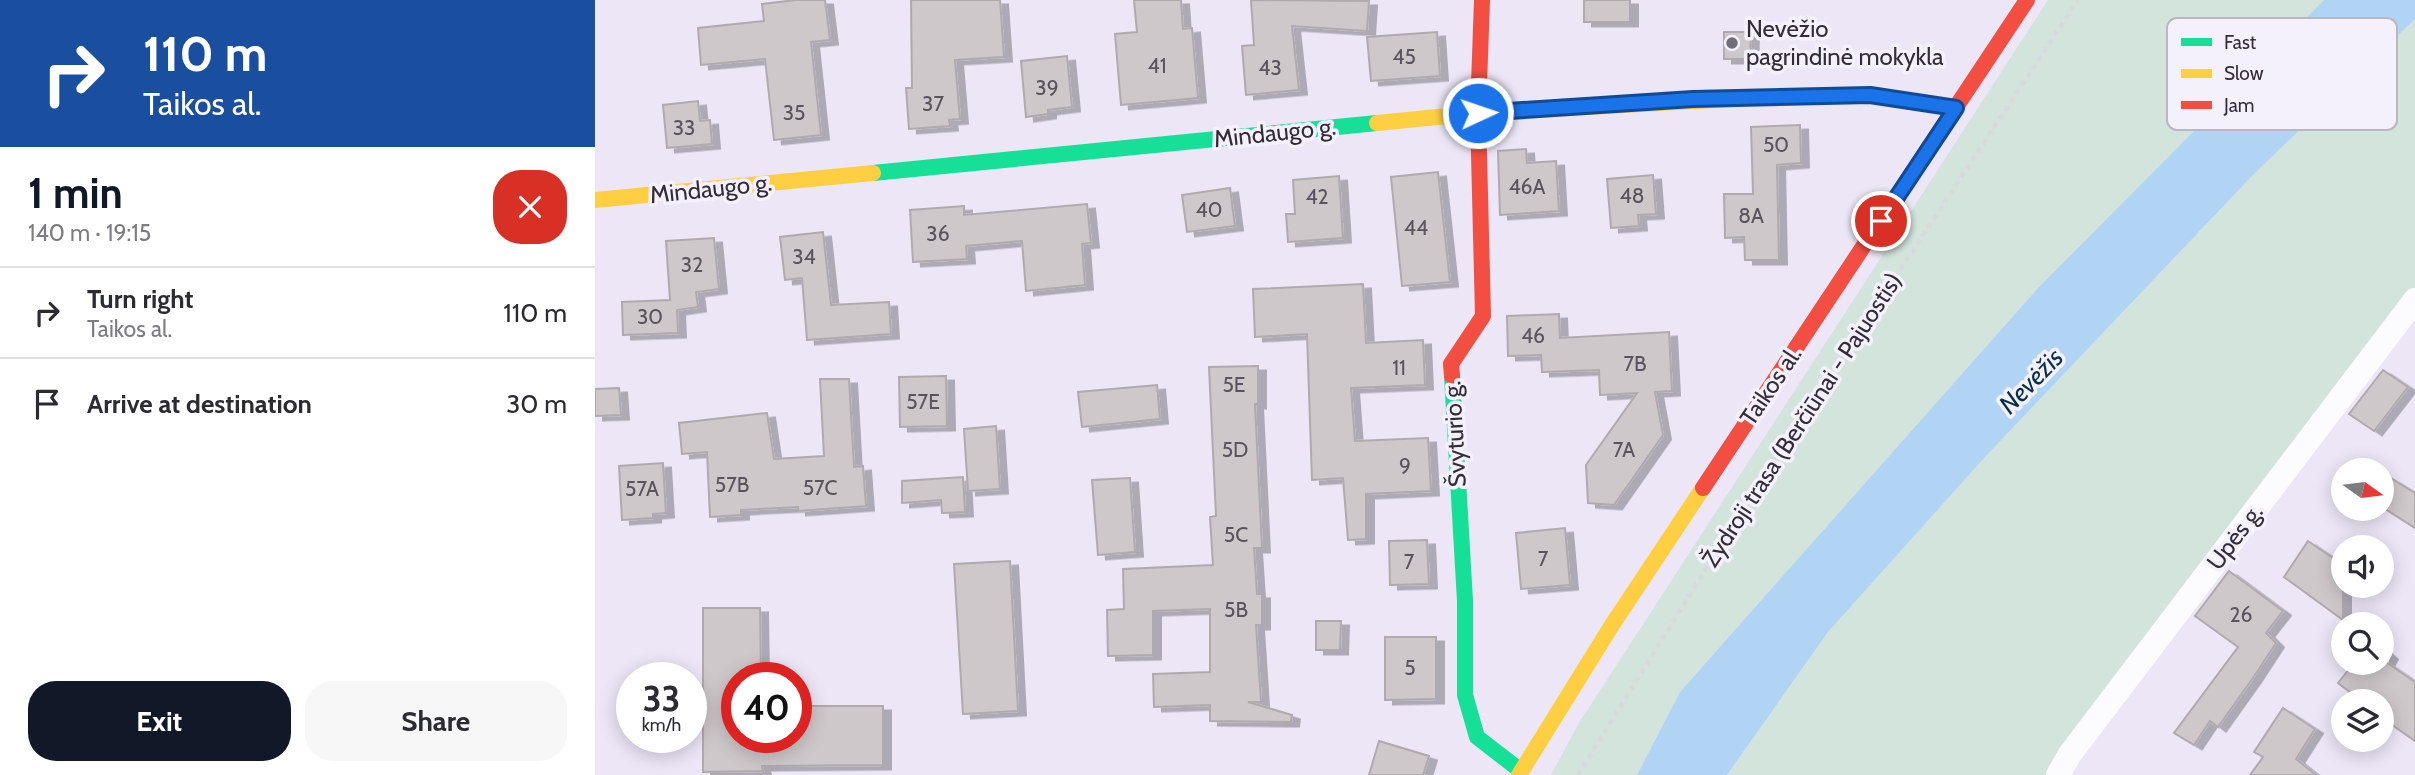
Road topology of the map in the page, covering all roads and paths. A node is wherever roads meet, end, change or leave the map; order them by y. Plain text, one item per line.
1 (1482, 0) edge
2 (2027, 0) edge
3 (2078, 0) edge
4 (1956, 108) junction
5 (1478, 113) junction
6 (595, 200) edge
7 (2415, 300) edge
8 (1520, 773) edge
9 (1578, 775) edge
10 (2059, 775) edge

1 - 5 street, Švyturio g.
2 - 4 street, Taikos al.
3 - 9 path, Žydroji trasa (Berčiūnai - Pajuostis)
4 - 5 street, Mindaugo g.
4 - 8 street, Taikos al.
5 - 6 street, Mindaugo g.
5 - 8 street, Švyturio g.
7 - 10 street, Upės g.

